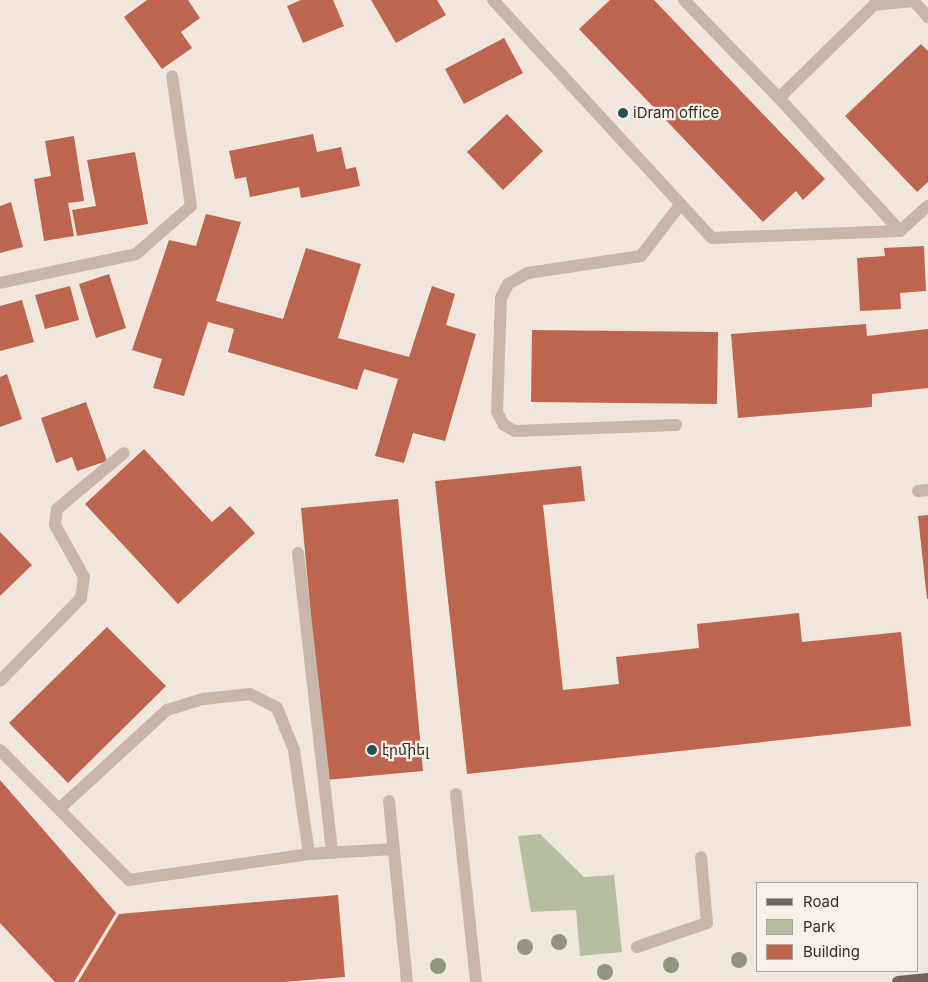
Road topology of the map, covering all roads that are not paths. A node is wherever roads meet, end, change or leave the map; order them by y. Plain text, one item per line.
1 (493, 0) edge
2 (684, 0) edge
3 (913, 1) edge
4 (928, 17) edge
5 (172, 76) dead end
6 (779, 98) junction
7 (680, 205) junction
8 (928, 206) edge
9 (900, 230) junction
10 (0, 283) edge
11 (676, 425) dead end
12 (124, 453) dead end
13 (298, 553) dead end
14 (0, 681) edge
15 (0, 750) edge
16 (456, 794) dead end
17 (389, 801) dead end
18 (60, 809) junction
19 (394, 849) junction
20 (332, 853) junction
21 (309, 854) junction
22 (701, 857) dead end
23 (637, 947) dead end
24 (928, 979) edge
25 (407, 982) edge
26 (476, 982) edge
27 (898, 982) edge

1 - 7 street
2 - 6 street
3 - 4 street
3 - 6 street
5 - 10 street
6 - 9 street
7 - 9 street
7 - 11 street
8 - 9 street
12 - 14 street
13 - 20 street
15 - 18 street
16 - 26 street
17 - 19 street
18 - 21 street
18 - 21 street
19 - 20 street
19 - 25 street
20 - 21 street
22 - 23 street
24 - 27 main road

